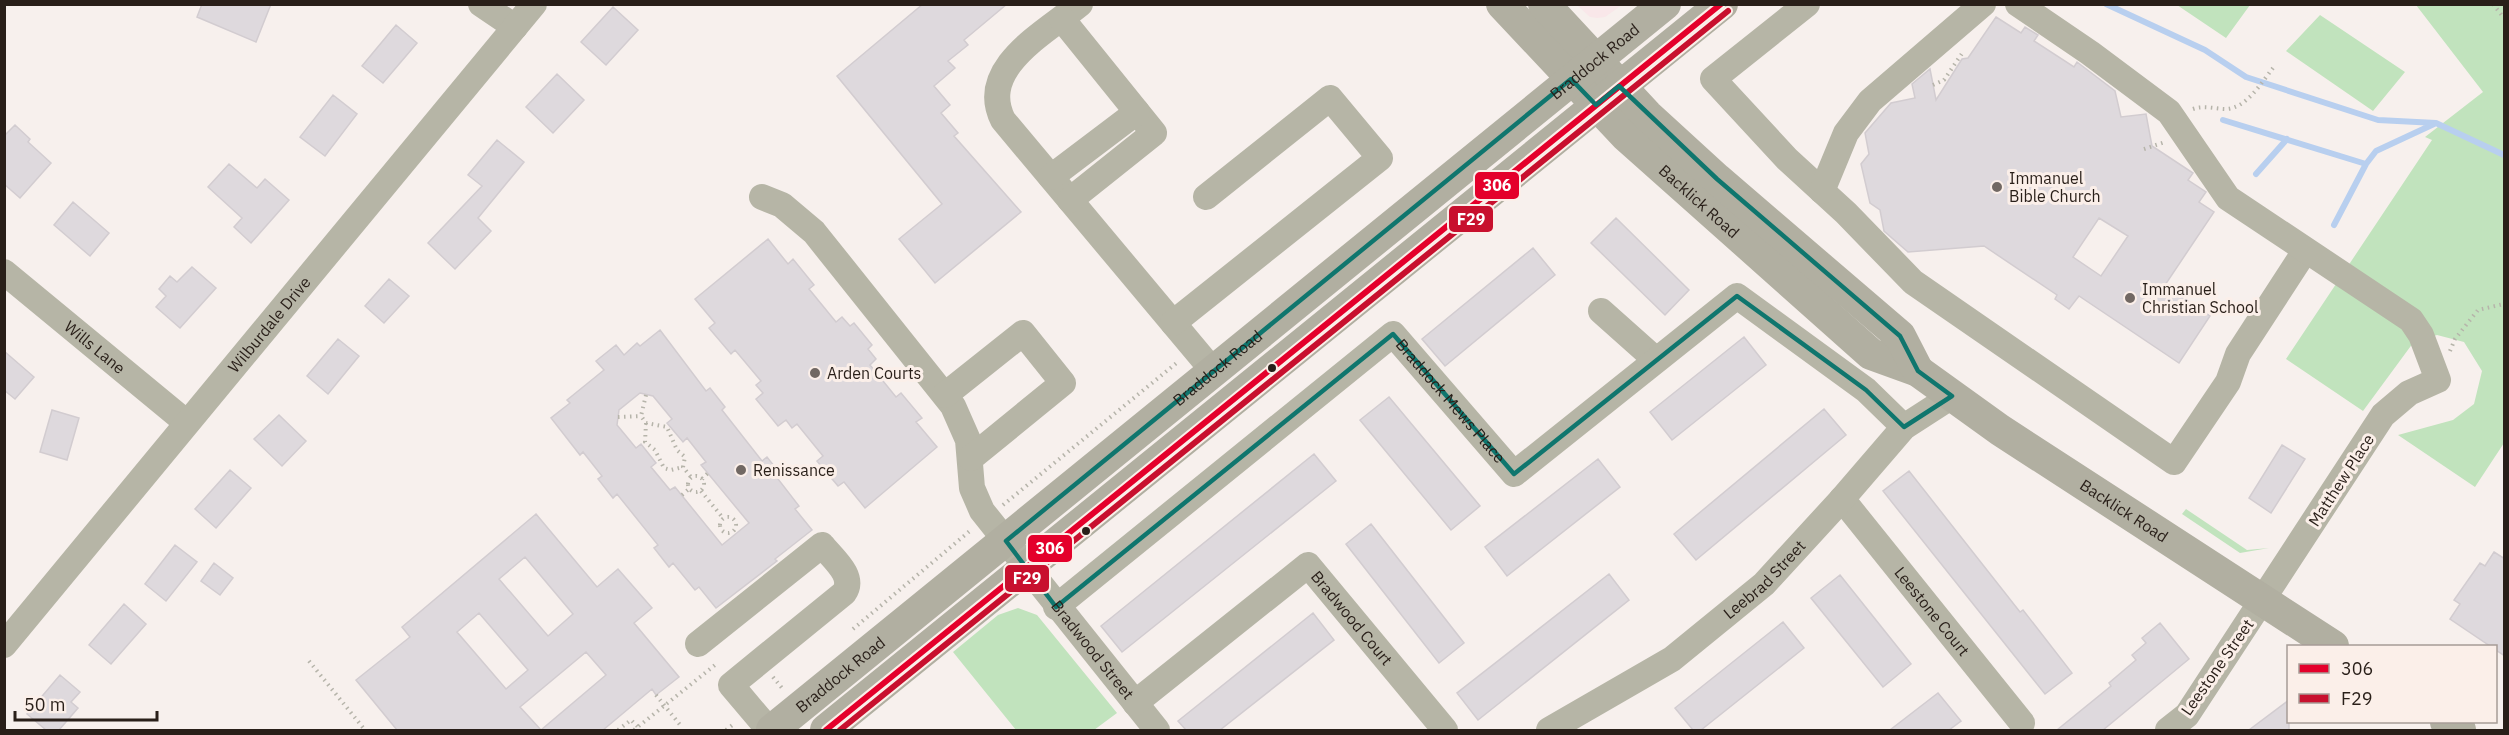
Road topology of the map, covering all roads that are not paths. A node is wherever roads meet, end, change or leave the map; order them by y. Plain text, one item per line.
1 (481, 4) edge
2 (534, 4) edge
3 (1502, 4) edge
4 (1544, 4) edge
5 (1665, 4) edge
6 (1722, 4) edge
7 (1807, 4) edge
8 (1983, 4) edge
9 (2018, 4) edge
10 (1071, 12) edge
11 (515, 27) junction
12 (1583, 70) junction
13 (1608, 96) junction
14 (1137, 112) junction
15 (1051, 177) junction
16 (1822, 191) junction
17 (762, 197) dead end
18 (1206, 197) dead end
19 (1070, 200) junction
20 (2306, 251) junction
21 (4, 272) edge
22 (1601, 311) dead end
23 (1173, 323) junction
24 (1656, 360) junction
25 (1214, 372) junction
26 (945, 395) junction
27 (1952, 396) junction
28 (187, 423) junction
29 (1904, 427) junction
30 (971, 458) junction
31 (1842, 500) junction
32 (1006, 541) junction
33 (1027, 568) junction
34 (2262, 601) junction
35 (1056, 607) junction
36 (698, 644) dead end
37 (4, 645) edge
38 (2331, 645) edge
39 (1135, 704) junction
40 (2021, 728) edge
41 (770, 730) edge
42 (826, 730) edge
43 (1157, 730) edge
44 (1445, 730) edge
45 (1549, 730) edge
46 (2168, 730) edge

1 - 11 street
2 - 11 street, Wilburdale Drive
3 - 12 main road, Backlick Road
4 - 12 main road, Backlick Road
5 - 12 main road, Braddock Road
6 - 13 main road, Braddock Road
7 - 16 street
8 - 16 street
9 - 20 street
10 - 14 street
10 - 15 street
11 - 28 street, Wilburdale Drive
12 - 13 main road, Backlick Road
12 - 25 main road, Braddock Road
13 - 27 main road, Backlick Road
13 - 33 main road, Braddock Road
14 - 15 street
14 - 19 street
15 - 19 street
16 - 20 street
17 - 26 street, Bradwood Street
18 - 23 street
19 - 23 street
20 - 34 street, Matthew Place
21 - 28 street, Wills Lane
22 - 24 street
23 - 25 street
24 - 29 street, Braddock Mews Place
24 - 35 street, Braddock Mews Place
25 - 32 main road, Braddock Road
26 - 30 street, Bradwood Street
26 - 30 street
27 - 29 street, Leebrad Street
27 - 34 main road, Backlick Road
28 - 37 street, Wilburdale Drive
29 - 31 street, Leebrad Street
30 - 32 street, Bradwood Street
31 - 40 street, Leestone Court
31 - 45 street, Leebrad Street
32 - 33 street, Bradwood Street
32 - 41 main road, Braddock Road
33 - 35 street, Bradwood Street
33 - 42 main road, Braddock Road
34 - 38 main road, Backlick Road
34 - 46 street, Leestone Street
35 - 39 street, Bradwood Street
36 - 41 street
39 - 43 street, Bradwood Street
39 - 44 street, Bradwood Court

